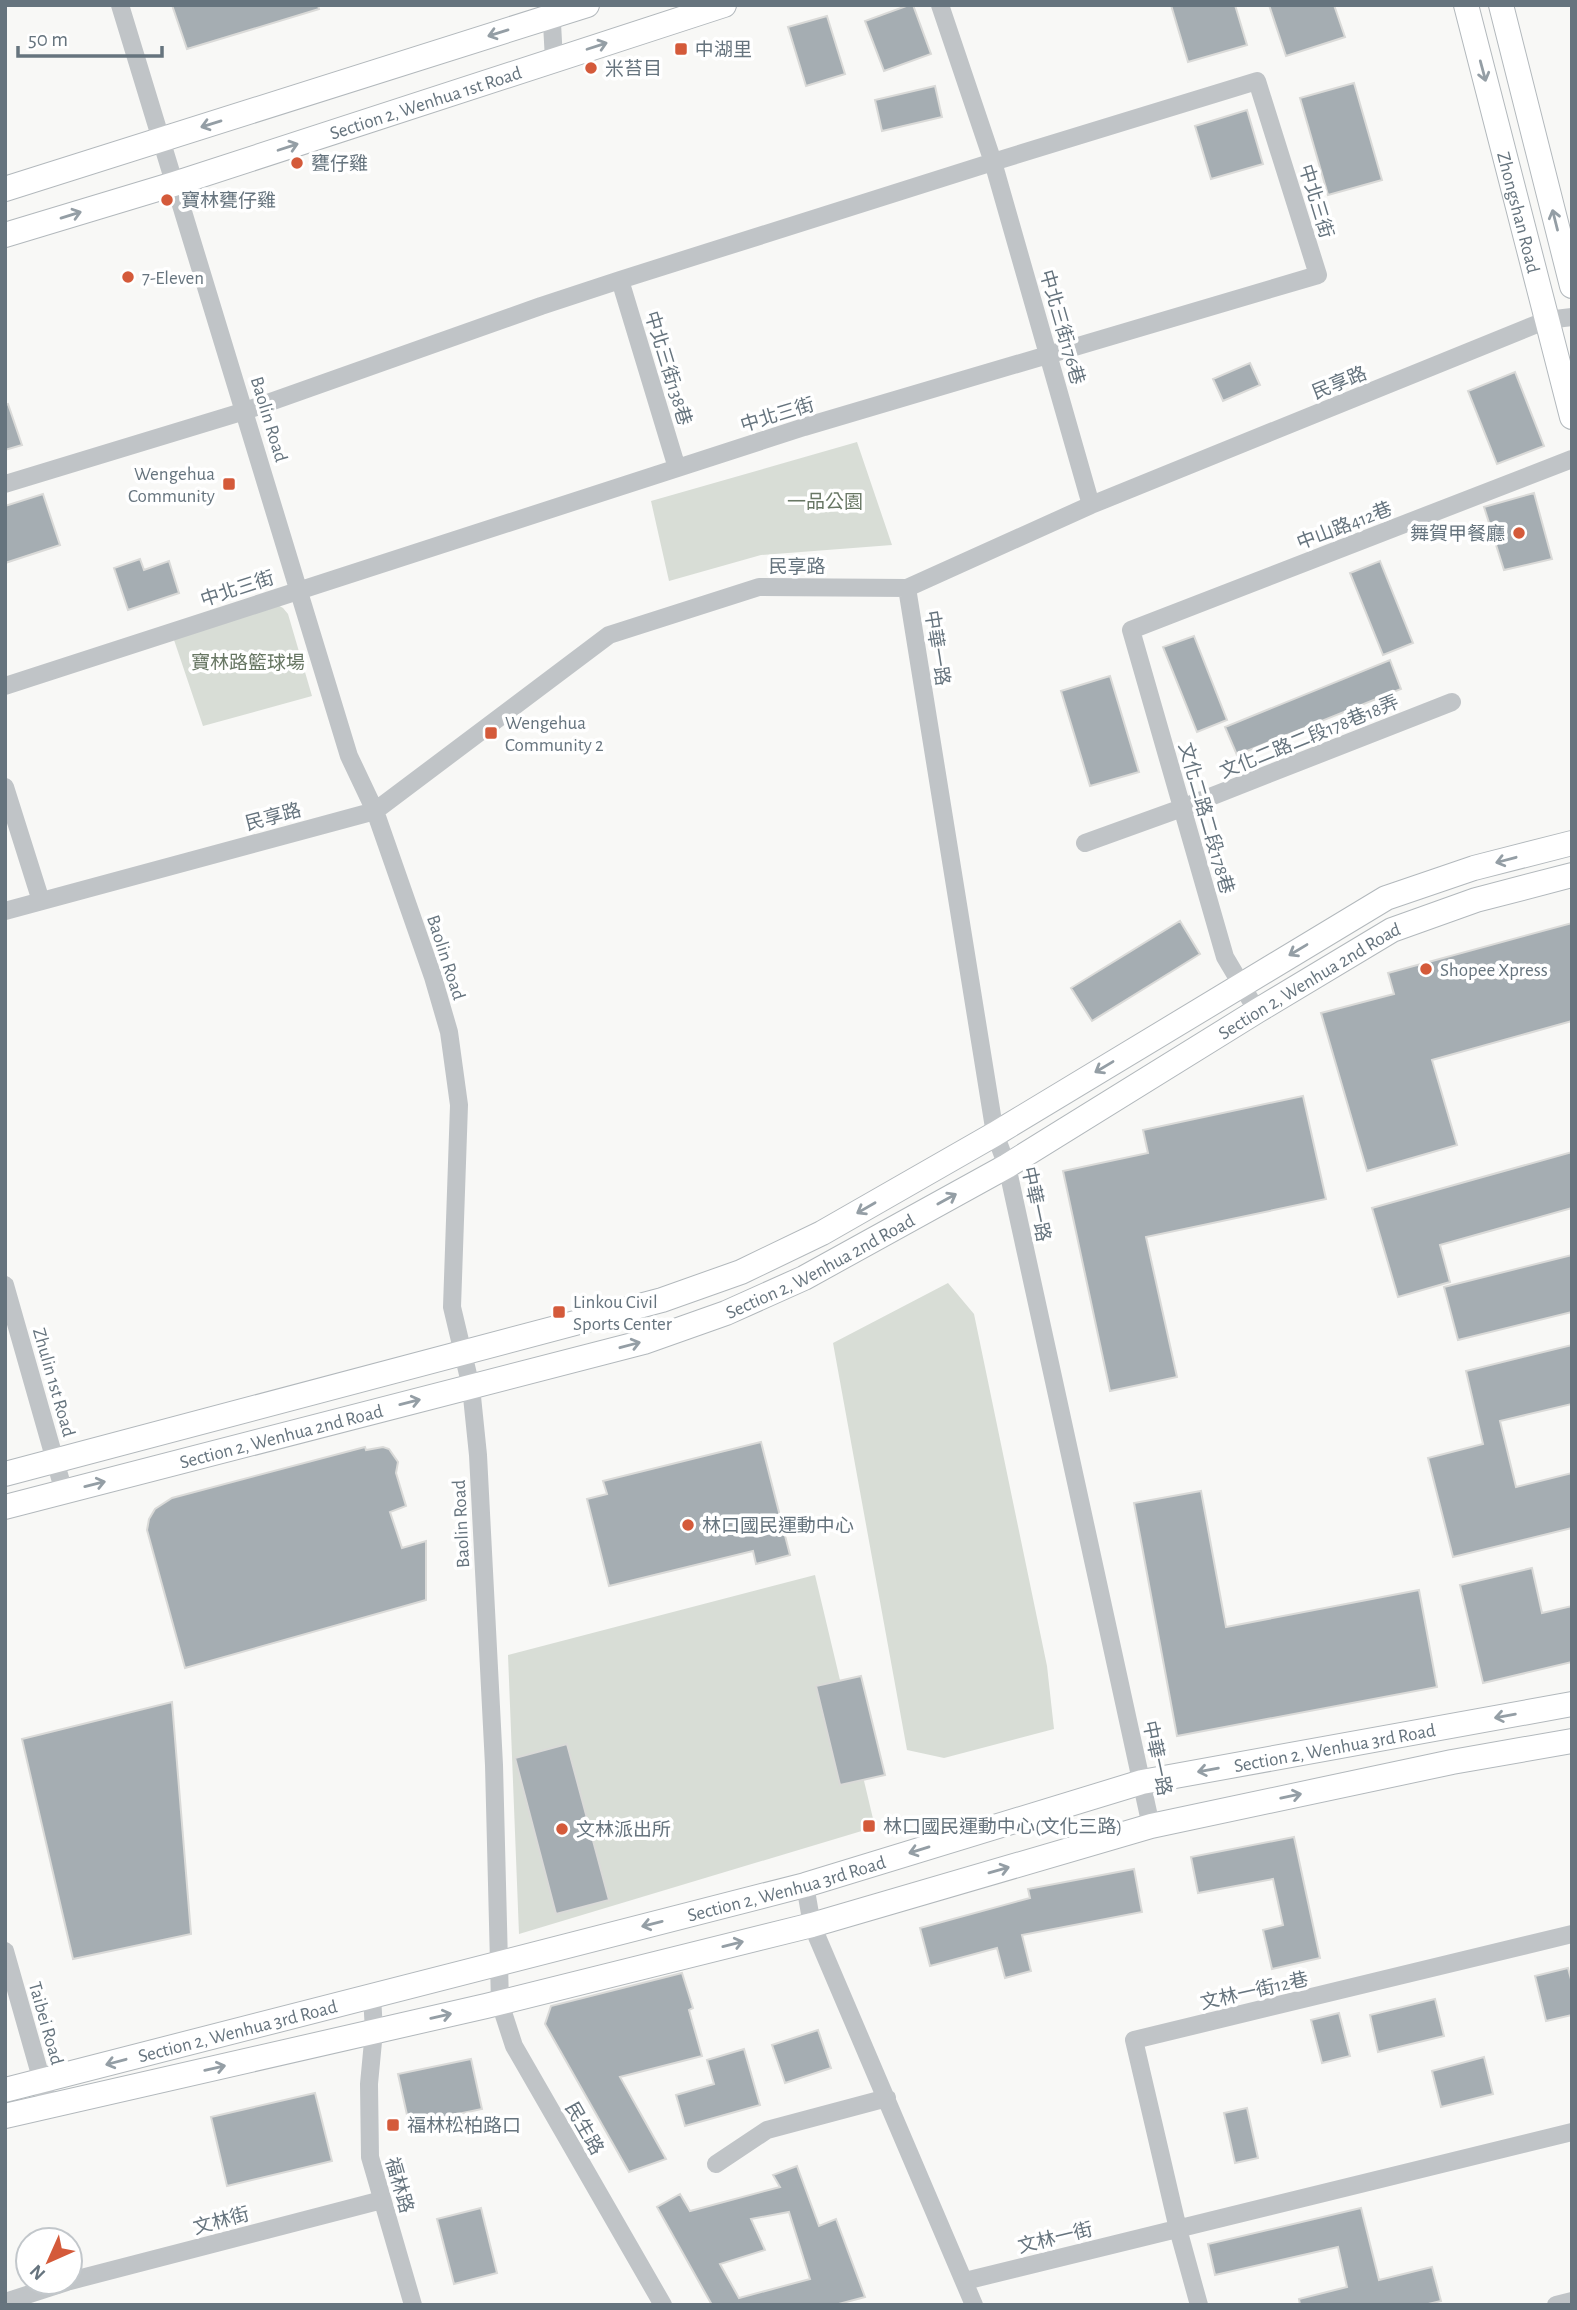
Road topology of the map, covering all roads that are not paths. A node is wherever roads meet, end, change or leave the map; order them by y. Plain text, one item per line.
1 (120, 5) edge
2 (587, 5) edge
3 (724, 5) edge
4 (940, 5) edge
5 (1466, 5) edge
6 (1501, 5) edge
7 (552, 11) edge
8 (554, 60) junction
9 (160, 140) junction
10 (993, 162) junction
11 (174, 184) junction
12 (5, 189) edge
13 (5, 235) edge
14 (620, 280) junction
15 (1572, 286) edge
16 (1560, 318) edge
17 (1049, 355) junction
18 (245, 411) junction
19 (1572, 417) edge
20 (1572, 459) edge
21 (677, 468) junction
22 (5, 484) edge
23 (1091, 505) junction
24 (907, 588) junction
25 (300, 590) junction
26 (1131, 630) joint
27 (5, 686) edge
28 (1452, 702) dead end
29 (5, 787) edge
30 (1182, 808) junction
31 (375, 811) junction
32 (1572, 843) edge
33 (1085, 844) dead end
34 (1572, 875) edge
35 (41, 901) junction
36 (5, 911) edge
37 (1240, 984) junction
38 (1257, 1010) junction
39 (995, 1134) junction
40 (1007, 1166) junction
41 (5, 1285) edge
42 (464, 1354) junction
43 (471, 1387) junction
44 (55, 1460) junction
45 (5, 1474) edge
46 (64, 1492) junction
47 (5, 1507) edge
48 (1572, 1704) edge
49 (1572, 1741) edge
50 (1142, 1782) junction
51 (1151, 1826) junction
52 (805, 1885) junction
53 (812, 1925) junction
54 (1572, 1934) edge
55 (5, 1951) edge
56 (500, 1963) junction
57 (372, 1996) junction
58 (500, 2003) junction
59 (374, 2031) junction
60 (42, 2081) junction
61 (5, 2090) edge
62 (887, 2098) junction
63 (49, 2106) junction
64 (5, 2116) edge
65 (1572, 2132) edge
66 (716, 2164) dead end
67 (382, 2200) junction
68 (1178, 2229) junction
69 (84, 2278) edge
70 (965, 2281) junction
71 (37, 2298) edge
72 (1572, 2301) edge
73 (5, 2302) edge
74 (413, 2305) edge
75 (663, 2305) edge
76 (974, 2305) edge
77 (1199, 2305) edge
78 (1556, 2305) edge

1 - 9 street, Baolin Road
2 - 7 street
8 -> 3 street, Section 2, Wenhua 1st Road
4 - 10 street, 中北三街176巷
5 -> 16 street, Zhongshan Road
15 -> 6 street, Zhongshan Road
7 - 8 street
7 -> 9 street
11 -> 8 street, Section 2, Wenhua 1st Road
9 - 11 street, Baolin Road
9 - 12 street
10 - 14 street, 中北三街
10 - 17 street, 中北三街176巷
10 - 17 street, 中北三街
13 -> 11 street, Section 2, Wenhua 1st Road
11 - 18 street, Baolin Road
14 - 18 street, 中北三街
14 - 21 street, 中北三街138巷
16 - 19 street, Zhongshan Road
16 - 23 street, 民享路
17 - 21 street, 中北三街
17 - 23 street, 中北三街176巷
18 - 22 street, 中北三街
18 - 25 street, Baolin Road
20 - 26 street, 中山路412巷
21 - 25 street, 中北三街
23 - 24 street, 民享路
24 - 31 street, 民享路
24 - 39 street, 中華一路
25 - 27 street, 中北三街
25 - 31 street, Baolin Road
26 - 30 street, 文化二路二段178巷
28 - 30 street, 文化二路二段178巷18弄
29 - 35 street
30 - 33 street, 文化二路二段178巷18弄
30 - 37 street, 文化二路二段178巷
31 - 35 street, 民享路
31 - 42 street, Baolin Road
32 -> 37 street, Section 2, Wenhua 2nd Road
34 - 38 street, Section 2, Wenhua 2nd Road
35 - 36 street, 民享路
37 - 38 street, 文化二路二段178巷
37 -> 39 street, Section 2, Wenhua 2nd Road
38 - 40 street, Section 2, Wenhua 2nd Road
39 - 40 street, 中華一路
39 -> 42 street, Section 2, Wenhua 2nd Road
43 -> 40 street, Section 2, Wenhua 2nd Road
40 - 50 street, 中華一路
41 - 44 street, Zhulin 1st Road
42 - 43 street, Baolin Road
42 - 44 street, Section 2, Wenhua 2nd Road
46 -> 43 street, Section 2, Wenhua 2nd Road
43 - 56 street, Baolin Road
44 - 45 street, Section 2, Wenhua 2nd Road
44 - 46 street, Zhulin 1st Road
46 - 47 street, Section 2, Wenhua 2nd Road
48 -> 50 street, Section 2, Wenhua 3rd Road
51 -> 49 street, Section 2, Wenhua 3rd Road
50 - 51 street, 中華一路
50 -> 52 street, Section 2, Wenhua 3rd Road
53 -> 51 street, Section 2, Wenhua 3rd Road
52 - 53 street
52 -> 56 street, Section 2, Wenhua 3rd Road
58 -> 53 street, Section 2, Wenhua 3rd Road
53 - 62 street
54 - 68 street, 文林一街12巷
55 - 60 street, Taibei Road
56 - 57 street, Section 2, Wenhua 3rd Road
56 - 58 street, 民生路
57 - 59 street, 福林路
57 -> 60 street, Section 2, Wenhua 3rd Road
59 -> 58 street, Section 2, Wenhua 3rd Road
58 - 75 street, 民生路
63 -> 59 street, Section 2, Wenhua 3rd Road
59 - 67 street, 福林路
60 - 61 street, Section 2, Wenhua 3rd Road
60 - 63 street, Taibei Road
62 - 66 street
62 - 70 street
63 - 64 street, Section 2, Wenhua 3rd Road
65 - 68 street, 文林一街
67 - 69 street, 文林街
67 - 74 street, 福林路
68 - 70 street, 文林一街
68 - 77 street
70 - 76 street
71 - 73 street, 文林街
72 - 78 street

